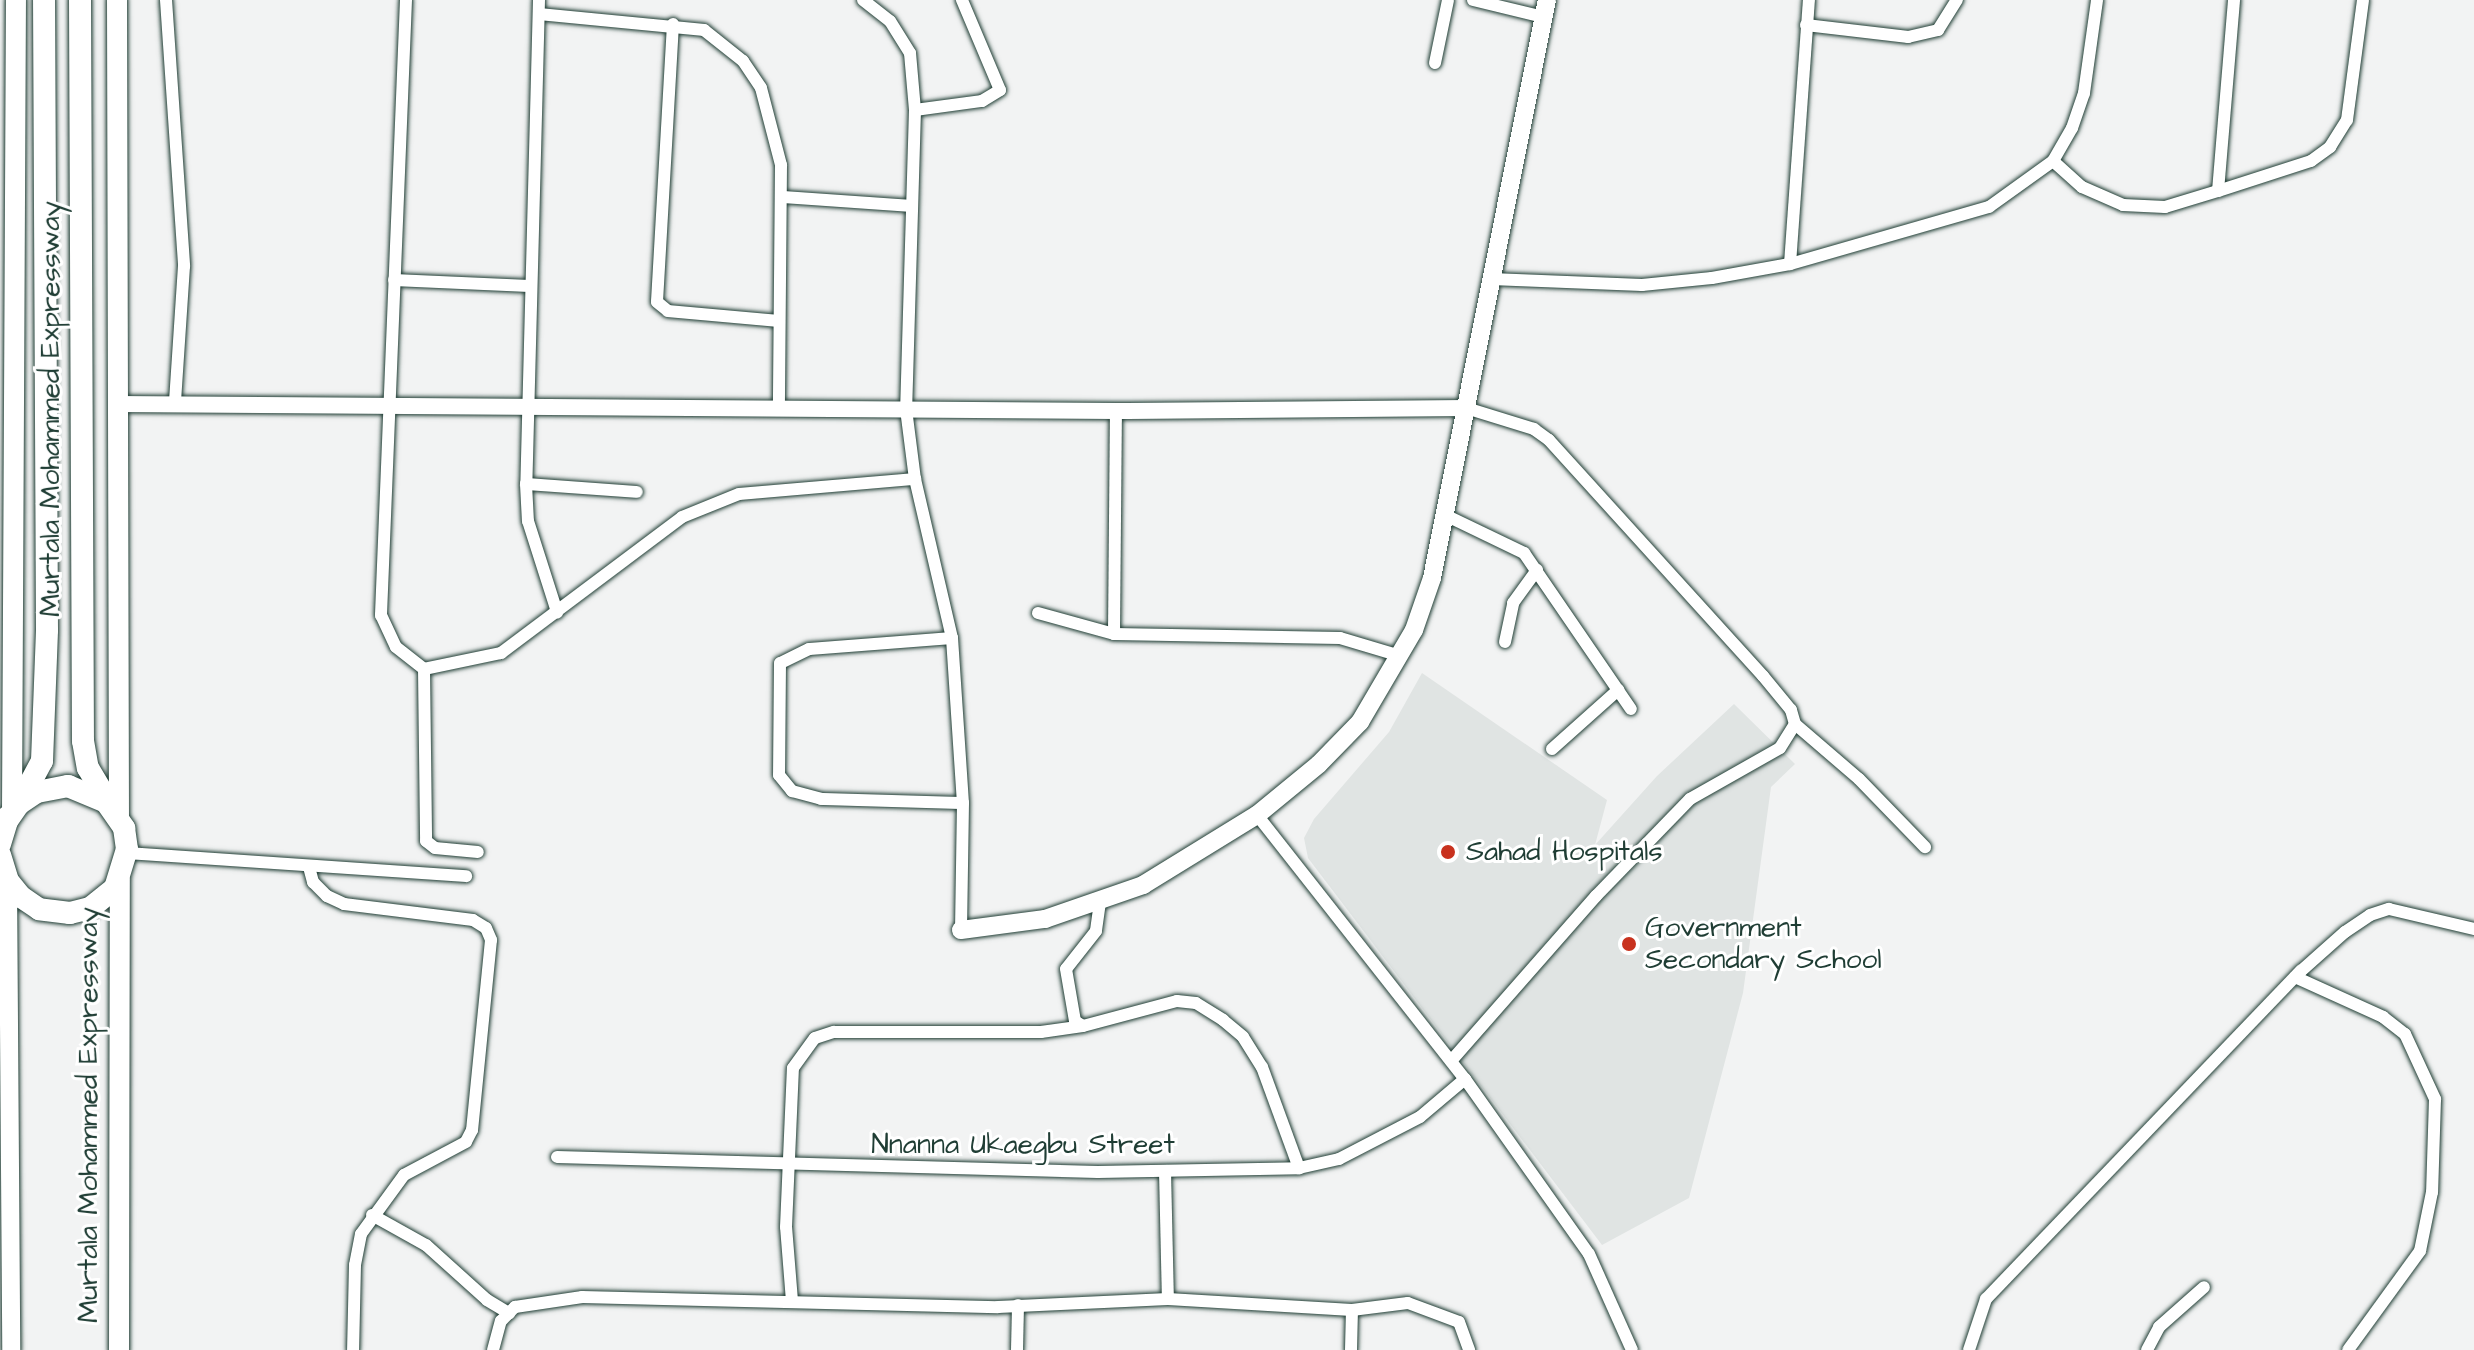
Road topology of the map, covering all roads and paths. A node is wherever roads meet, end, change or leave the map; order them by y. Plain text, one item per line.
1 (16, 0) edge
2 (44, 0) edge
3 (80, 0) edge
4 (117, 0) edge
5 (166, 0) edge
6 (406, 0) edge
7 (863, 0) edge
8 (962, 0) edge
9 (1448, 0) edge
10 (1473, 0) edge
11 (1809, 0) edge
12 (1957, 0) edge
13 (2097, 0) edge
14 (2234, 0) edge
15 (2363, 0) edge
16 (539, 7) edge
17 (1545, 8) edge
18 (673, 24) junction
19 (1806, 25) junction
20 (1435, 63) dead end
21 (915, 110) junction
22 (2053, 161) junction
23 (2218, 191) junction
24 (782, 197) junction
25 (910, 206) junction
26 (1790, 264) junction
27 (1491, 279) junction
28 (394, 280) junction
29 (529, 286) junction
30 (779, 321) junction
31 (175, 403) junction
32 (117, 404) junction
33 (392, 406) junction
34 (528, 406) junction
35 (779, 406) junction
36 (1466, 408) junction
37 (906, 409) junction
38 (1116, 411) junction
39 (915, 479) junction
40 (526, 484) junction
41 (637, 492) dead end
42 (1445, 515) junction
43 (1537, 570) junction
44 (557, 612) junction
45 (1038, 613) dead end
46 (1114, 634) junction
47 (952, 638) junction
48 (1505, 642) dead end
49 (1400, 656) junction
50 (424, 669) junction
51 (1618, 690) junction
52 (13, 696) junction
53 (1631, 709) dead end
54 (0, 721) edge
55 (1795, 724) junction
56 (1552, 749) dead end
57 (963, 803) junction
58 (11, 812) edge
59 (116, 814) junction
60 (1257, 815) junction
61 (0, 844) edge
62 (1925, 847) dead end
63 (478, 852) dead end
64 (127, 853) junction
65 (309, 867) junction
66 (3, 869) edge
67 (466, 876) dead end
68 (120, 879) junction
69 (1100, 902) junction
70 (2474, 929) edge
71 (961, 930) joint
72 (0, 954) edge
73 (2295, 977) junction
74 (12, 980) junction
75 (1083, 1026) junction
76 (1451, 1061) junction
77 (1465, 1079) junction
78 (557, 1157) dead end
79 (788, 1167) junction
80 (1299, 1168) junction
81 (1165, 1171) junction
82 (372, 1215) junction
83 (2204, 1287) dead end
84 (1168, 1299) junction
85 (792, 1301) junction
86 (1018, 1305) junction
87 (1352, 1310) junction
88 (509, 1313) junction
89 (11, 1350) edge
90 (119, 1350) edge
91 (353, 1350) edge
92 (493, 1350) edge
93 (1017, 1350) edge
94 (1351, 1350) edge
95 (1469, 1350) edge
96 (1632, 1350) edge
97 (1969, 1350) edge
98 (2147, 1350) edge
99 (2348, 1350) edge

1 - 52 main road
2 - 58 highway, Murtala Mohammed Expressway
3 - 59 highway, Murtala Mohammed Expressway
4 - 32 main road
5 - 31 street
6 - 28 street
7 - 21 street
8 - 21 street
9 - 20 street
10 - 17 street
11 - 19 street
12 - 19 street
13 - 22 street
14 - 23 street
15 - 23 street
16 - 18 street
16 - 29 street
17 - 27 main road
18 - 24 street
18 - 30 street
19 - 26 street
21 - 25 street
22 - 23 street
22 - 26 street
24 - 25 street
24 - 30 street
25 - 37 street
26 - 27 street
27 - 36 main road
28 - 29 street
28 - 33 street
29 - 34 street
30 - 35 street
31 - 32 street
31 - 33 street
32 - 59 main road
33 - 34 street
33 - 50 street
34 - 35 street
34 - 40 street
35 - 37 street
36 - 38 street
36 - 42 main road
36 - 55 street
37 - 38 street
37 - 39 street
38 - 46 street
39 - 44 street
39 - 47 street
40 - 41 street
40 - 44 street
42 - 43 street
42 - 49 main road
43 - 48 street
43 - 51 street
44 - 50 street
45 - 46 street
46 - 49 street
47 - 57 street
47 - 57 street
49 - 60 main road
50 - 63 street
51 - 53 street
51 - 56 street
52 - 54 main road
52 - 58 main road
55 - 62 street
55 - 76 street
57 - 71 street
58 - 59 highway
58 - 61 highway, Murtala Mohammed Expressway
59 - 64 highway, Murtala Mohammed Expressway
60 - 69 main road
60 - 76 street
64 - 65 street
64 - 68 highway
65 - 67 street
65 - 82 street
66 - 68 highway
66 - 74 main road
68 - 90 main road, Murtala Mohammed Expressway
69 - 71 main road
69 - 75 street
70 - 73 street
72 - 74 main road
73 - 97 street
73 - 99 street
74 - 89 main road
75 - 79 street
75 - 80 street
76 - 77 street
77 - 80 street, Nnanna Ukaegbu Street
77 - 96 street
78 - 79 street, Nnanna Ukaegbu Street
79 - 81 street, Nnanna Ukaegbu Street
79 - 85 street
80 - 81 street, Nnanna Ukaegbu Street
81 - 84 street
82 - 88 street
82 - 91 street
83 - 98 street
84 - 86 street
84 - 87 street
85 - 86 street
85 - 88 street
86 - 93 street
87 - 94 street
87 - 95 street
88 - 92 street

